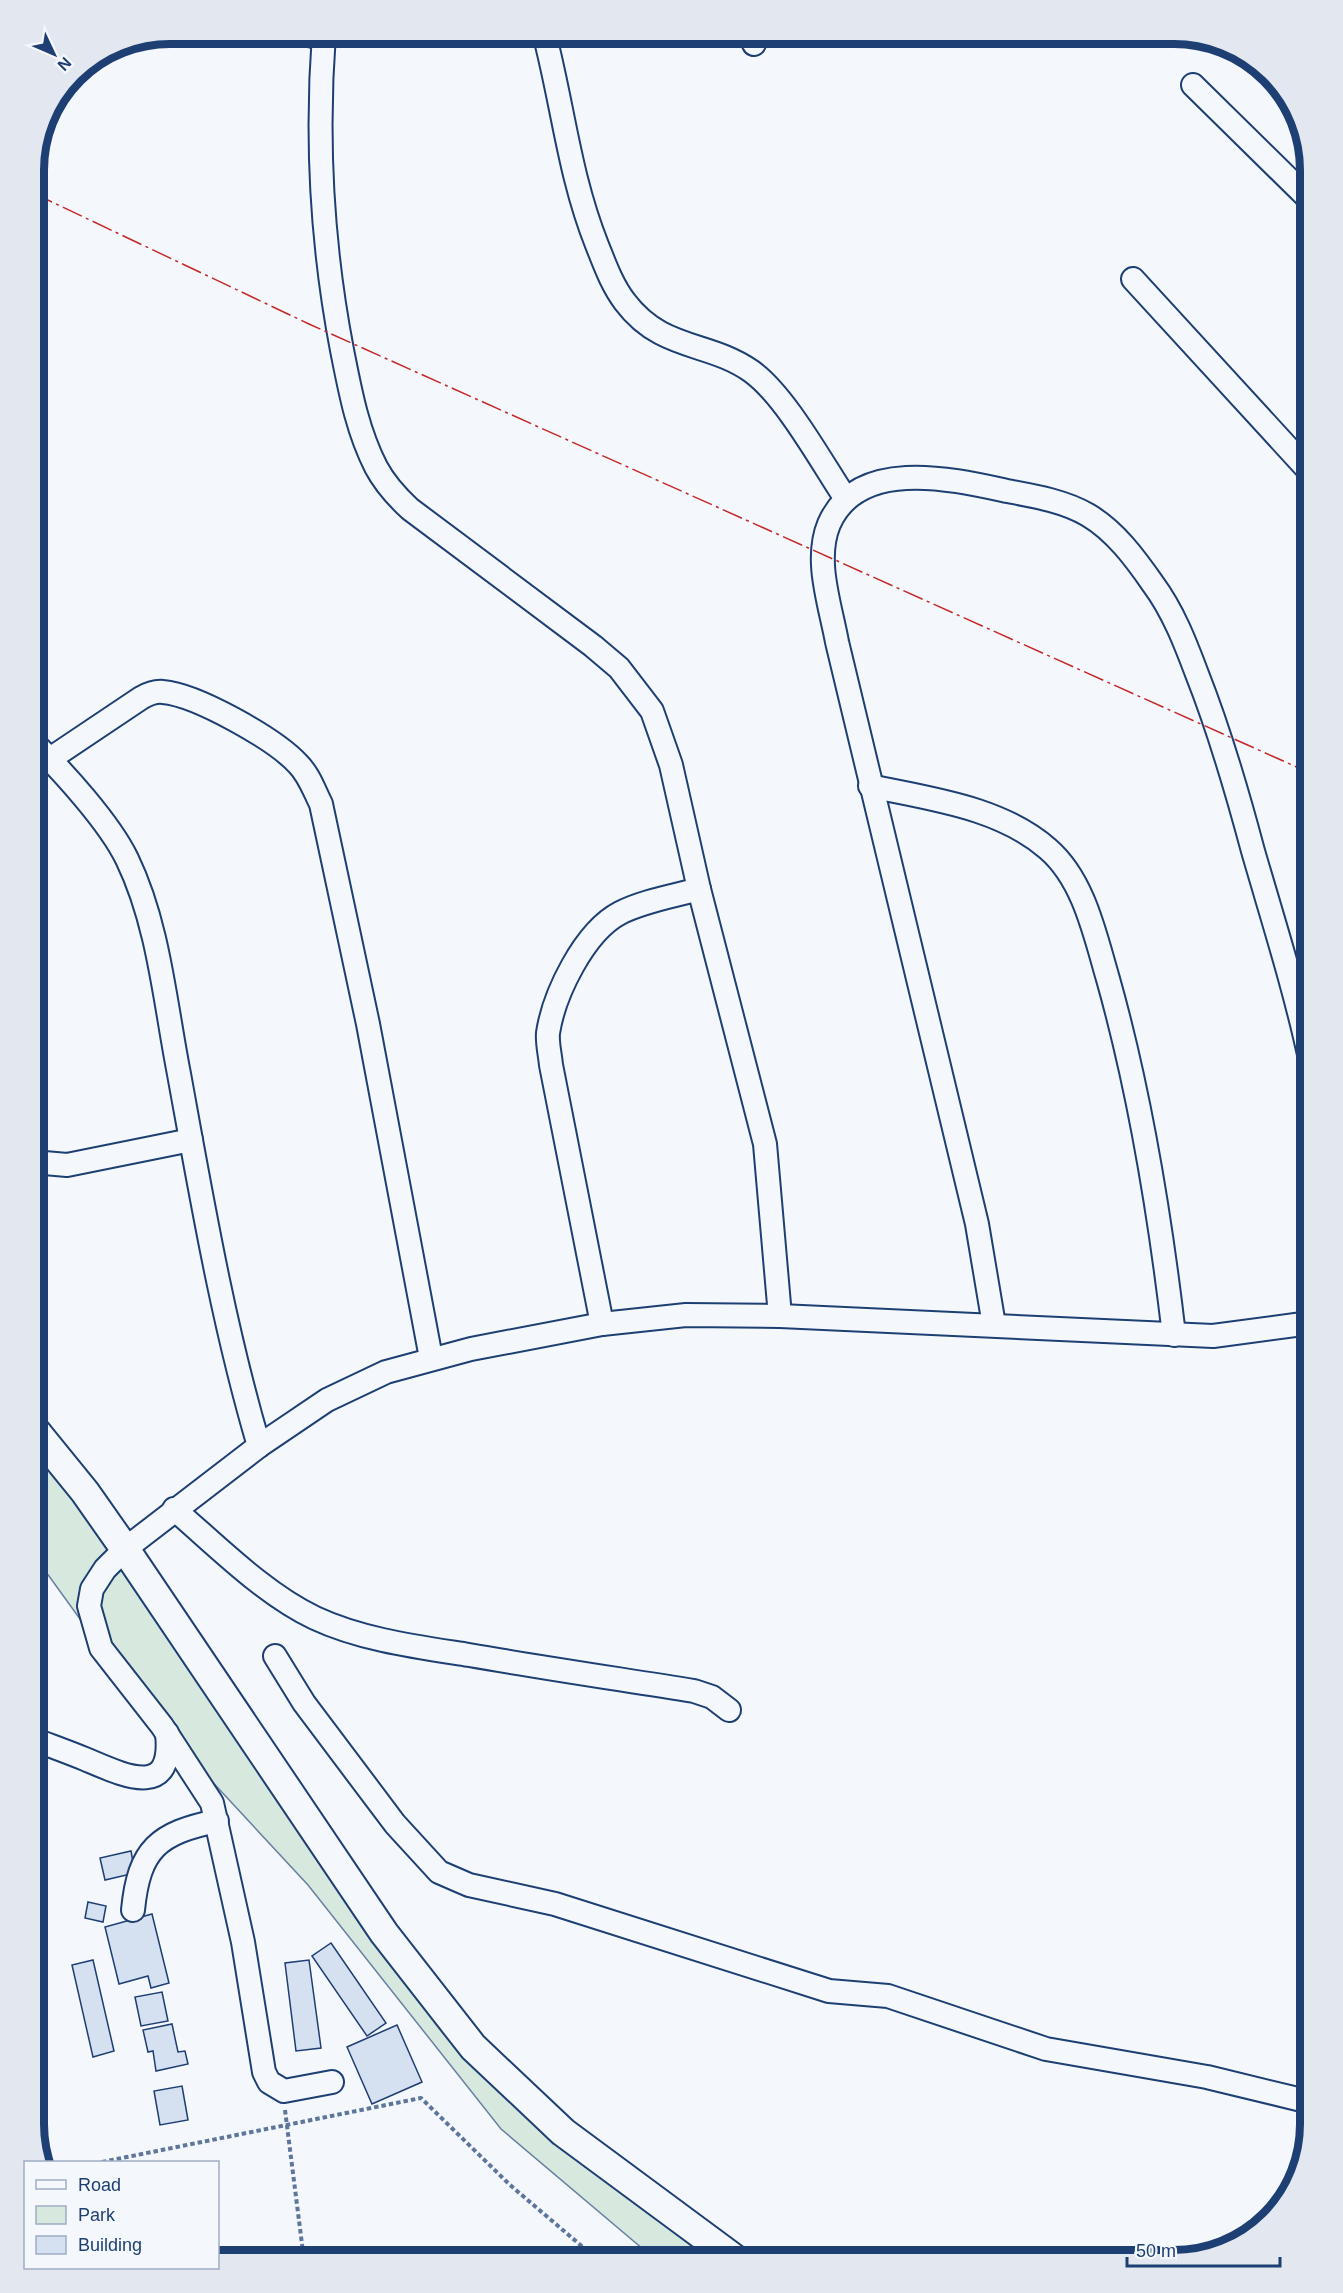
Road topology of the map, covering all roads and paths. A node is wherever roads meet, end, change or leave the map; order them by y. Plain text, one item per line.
1 (324, 44) edge
2 (546, 44) edge
3 (1193, 86) dead end
4 (1300, 190) edge
5 (1134, 279) dead end
6 (1300, 461) edge
7 (846, 499) junction
8 (44, 753) edge
9 (50, 759) junction
10 (870, 786) junction
11 (699, 889) junction
12 (1300, 1023) edge
13 (191, 1140) junction
14 (44, 1163) edge
15 (780, 1316) junction
16 (602, 1324) junction
17 (994, 1324) junction
18 (1300, 1325) edge
19 (1174, 1335) junction
20 (431, 1358) junction
21 (44, 1441) edge
22 (259, 1446) junction
23 (174, 1509) junction
24 (125, 1549) junction
25 (275, 1656) dead end
26 (729, 1710) dead end
27 (166, 1733) junction
28 (44, 1743) edge
29 (217, 1821) junction
30 (133, 1910) dead end
31 (332, 2082) dead end
32 (284, 2091) junction
33 (1300, 2100) edge
34 (285, 2124) junction
35 (111, 2161) edge
36 (302, 2249) edge
37 (586, 2249) edge
38 (722, 2250) edge

1 - 11 street
2 - 7 street
3 - 4 street
5 - 6 street
7 - 10 street
7 - 12 street
8 - 9 street
9 - 13 street
9 - 20 street
10 - 17 street
10 - 19 street
11 - 15 street
11 - 16 street
13 - 14 street
13 - 22 street
15 - 16 street
15 - 17 street
16 - 20 street
17 - 19 street
18 - 19 street
20 - 22 street
21 - 24 main road
22 - 23 street
23 - 24 street
23 - 26 street
24 - 27 street
24 - 38 main road
25 - 33 street
27 - 28 street
27 - 29 street
29 - 30 street
29 - 32 street
31 - 32 street
32 - 34 path
34 - 35 path
34 - 36 path
34 - 37 path

